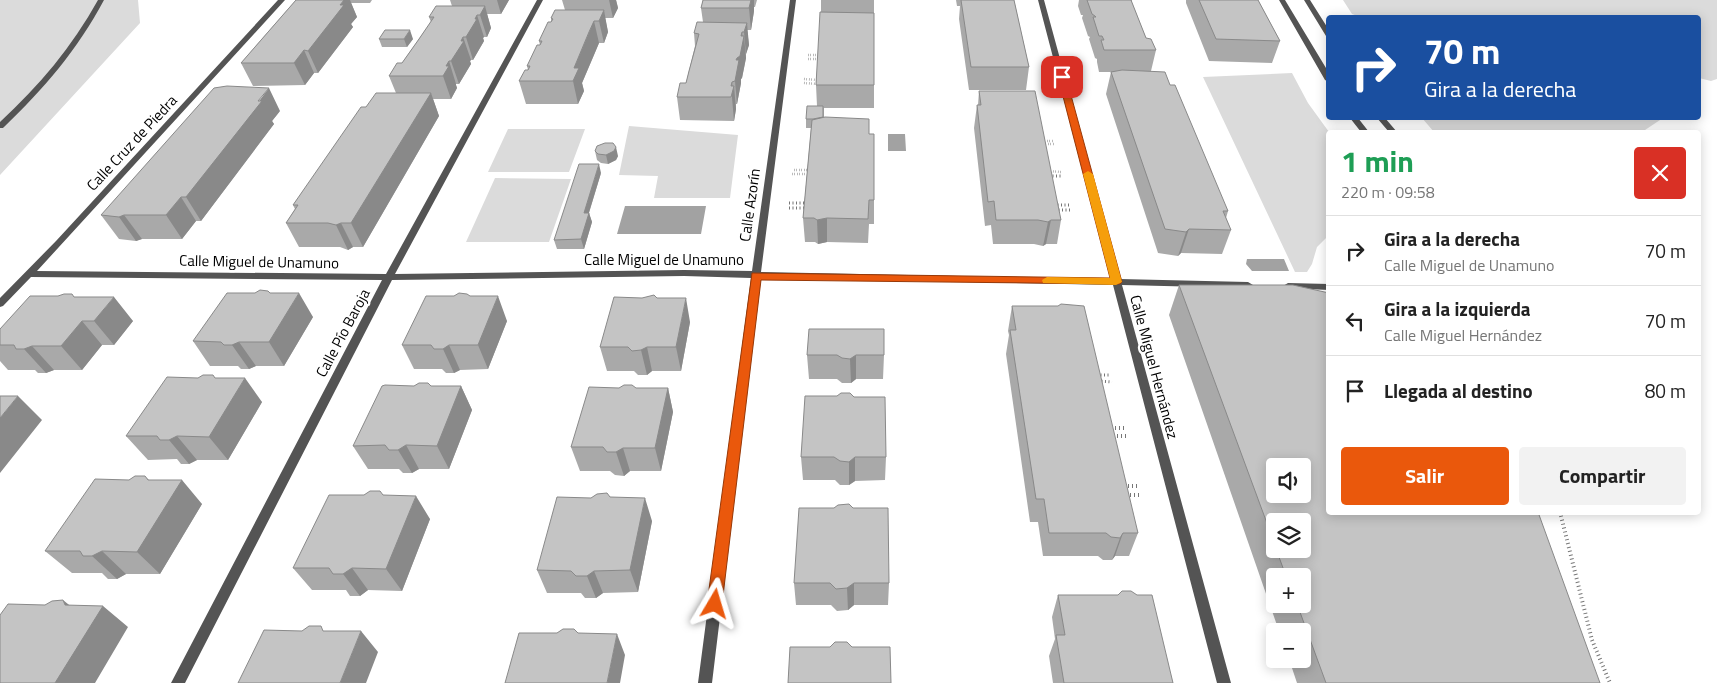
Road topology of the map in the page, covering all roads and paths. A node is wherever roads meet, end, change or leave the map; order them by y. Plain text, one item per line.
1 (101, 0) edge
2 (282, 0) edge
3 (540, 0) edge
4 (793, 0) edge
5 (1041, 0) edge
6 (1282, 0) edge
7 (1307, 0) edge
8 (1326, 31) edge
9 (805, 55) dead end
10 (820, 55) edge
11 (804, 59) dead end
12 (820, 59) edge
13 (1326, 75) edge
14 (818, 80) edge
15 (818, 84) edge
16 (1356, 120) edge
17 (1383, 120) edge
18 (0, 126) edge
19 (1363, 130) edge
20 (1391, 130) edge
21 (1037, 142) edge
22 (1054, 143) dead end
23 (793, 170) dead end
24 (811, 170) edge
25 (1042, 171) edge
26 (1061, 172) dead end
27 (792, 174) dead end
28 (810, 174) edge
29 (1044, 176) edge
30 (1062, 176) dead end
31 (789, 203) dead end
32 (808, 203) edge
33 (1049, 205) edge
34 (1070, 206) dead end
35 (789, 208) dead end
36 (808, 208) edge
37 (1050, 210) edge
38 (1071, 210) dead end
39 (29, 274) junction
40 (756, 276) junction
41 (390, 277) junction
42 (1116, 282) junction
43 (1260, 286) edge
44 (1278, 286) edge
45 (1326, 287) edge
46 (0, 304) edge
47 (1088, 374) edge
48 (1111, 375) dead end
49 (1090, 381) edge
50 (1112, 382) dead end
51 (1108, 428) edge
52 (1124, 428) dead end
53 (1110, 436) edge
54 (1126, 436) dead end
55 (1122, 486) edge
56 (1138, 486) dead end
57 (1124, 495) edge
58 (1140, 495) dead end
59 (1561, 515) edge
60 (178, 683) edge
61 (705, 683) edge
62 (1224, 683) edge
63 (1610, 683) edge

1 - 18 street
2 - 39 street, Calle Cruz de Piedra
3 - 41 street, Calle Pío Baroja
4 - 40 street, Calle Azorín
5 - 42 street, Calle Miguel Hernández
6 - 13 street
7 - 8 street
9 - 10 path
11 - 12 path
14 - 15 path
16 - 19 street
17 - 20 street
21 - 22 path
23 - 24 path
25 - 26 path
27 - 28 path
29 - 30 path
31 - 32 path
33 - 34 path
35 - 36 path
37 - 38 path
39 - 41 street, Calle Miguel de Unamuno
39 - 46 street, Calle Cruz de Piedra
40 - 41 street, Calle Miguel de Unamuno
40 - 42 street, Calle Miguel de Unamuno
40 - 61 street, Calle Azorín
41 - 60 street, Calle Pío Baroja
42 - 43 street, Calle Miguel de Unamuno
42 - 62 street, Calle Miguel Hernández
44 - 45 street
47 - 48 path
49 - 50 path
51 - 52 path
53 - 54 path
55 - 56 path
57 - 58 path
59 - 63 path

